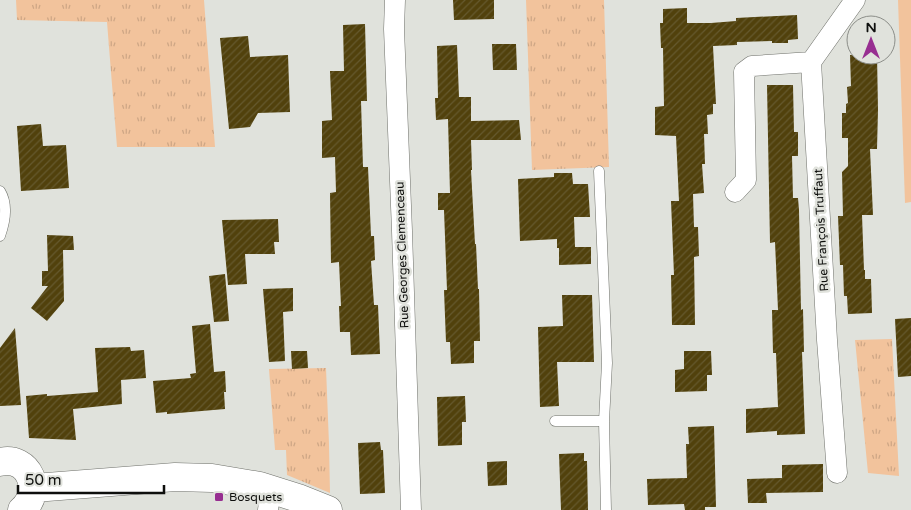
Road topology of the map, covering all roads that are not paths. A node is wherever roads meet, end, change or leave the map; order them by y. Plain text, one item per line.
1 (395, 0) edge
2 (855, 0) edge
3 (811, 62) junction
4 (599, 170) dead end
5 (0, 191) edge
6 (735, 192) dead end
7 (0, 236) edge
8 (604, 420) junction
9 (555, 421) dead end
10 (0, 462) edge
11 (837, 473) dead end
12 (28, 499) edge
13 (270, 500) edge
14 (328, 510) edge
15 (411, 510) edge
16 (606, 510) edge

1 - 15 street, Rue Georges Clemenceau
2 - 3 street
3 - 6 street
3 - 11 street, Rue François Truffaut
4 - 8 lane
5 - 7 lane
8 - 9 lane
8 - 16 lane
10 - 12 street
12 - 13 street
13 - 14 street

